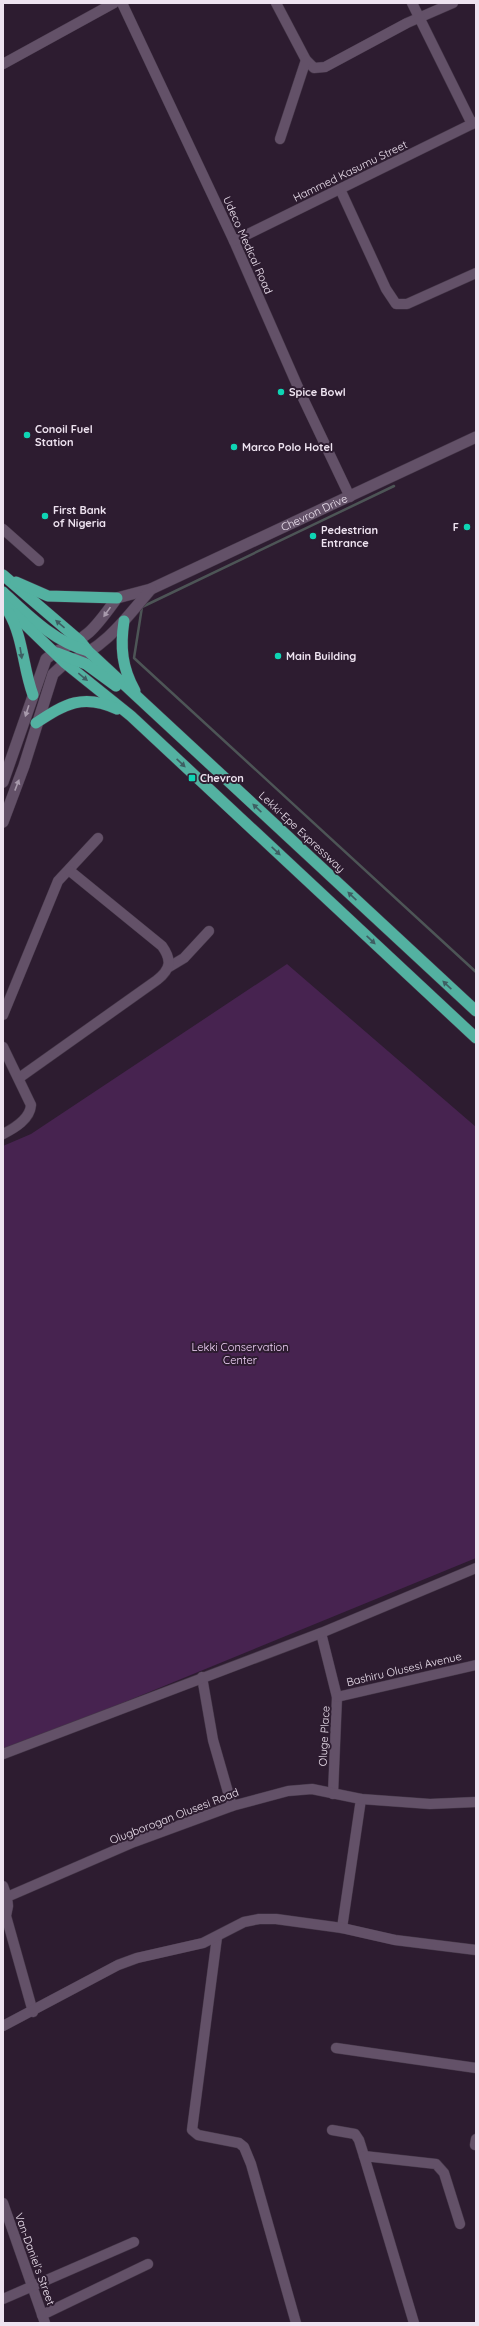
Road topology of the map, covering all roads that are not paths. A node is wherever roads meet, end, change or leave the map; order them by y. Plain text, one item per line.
1 (114, 3) edge
2 (122, 3) edge
3 (276, 3) edge
4 (412, 3) edge
5 (453, 3) edge
6 (420, 17) junction
7 (306, 60) junction
8 (7, 61) edge
9 (474, 123) edge
10 (280, 139) dead end
11 (340, 189) junction
12 (234, 241) junction
13 (476, 273) edge
14 (476, 436) edge
15 (350, 497) junction
16 (3, 528) edge
17 (39, 561) dead end
18 (4, 576) edge
19 (151, 589) junction
20 (3, 592) edge
21 (117, 598) junction
22 (3, 604) edge
23 (124, 621) junction
24 (80, 641) junction
25 (70, 646) junction
26 (55, 652) junction
27 (88, 652) junction
28 (77, 659) junction
29 (65, 663) junction
30 (33, 695) junction
31 (138, 697) junction
32 (131, 716) junction
33 (36, 723) junction
34 (196, 752) junction
35 (3, 782) edge
36 (3, 822) edge
37 (98, 838) dead end
38 (70, 871) junction
39 (209, 932) dead end
40 (169, 966) junction
41 (476, 1011) edge
42 (3, 1015) edge
43 (476, 1038) edge
44 (3, 1047) edge
45 (19, 1078) junction
46 (3, 1134) edge
47 (476, 1568) edge
48 (321, 1633) junction
49 (476, 1665) edge
50 (202, 1677) junction
51 (337, 1697) junction
52 (3, 1754) edge
53 (333, 1794) junction
54 (361, 1799) junction
55 (476, 1802) edge
56 (232, 1806) junction
57 (3, 1886) edge
58 (7, 1897) junction
59 (5, 1916) edge
60 (342, 1928) junction
61 (217, 1937) junction
62 (476, 1950) edge
63 (33, 2012) junction
64 (3, 2026) edge
65 (336, 2048) dead end
66 (476, 2068) edge
67 (332, 2130) dead end
68 (364, 2156) junction
69 (3, 2204) edge
70 (460, 2224) dead end
71 (134, 2242) dead end
72 (148, 2264) dead end
73 (31, 2288) junction
74 (3, 2299) edge
75 (43, 2319) edge
76 (296, 2323) edge
77 (414, 2323) edge

1 - 8 street
2 - 12 street, Udeco Medical Road
3 - 7 street
4 - 6 street
5 - 6 street
6 - 7 street
6 - 9 street
7 - 10 street
9 - 11 street, Hammed Kasumu Street
11 - 12 street, Hammed Kasumu Street
11 - 13 street
12 - 15 street, Udeco Medical Road
14 - 15 main road, Chevron Drive
15 - 19 main road, Chevron Drive
16 - 17 street
18 - 21 highway
24 -> 18 highway, Lekki-Epe Expressway
19 - 21 main road, Chevron Drive
19 - 23 main road, Chevron Drive
20 - 25 highway
21 -> 24 main road
22 - 26 highway
22 -> 30 highway
23 - 27 main road, Chevron Drive
23 - 31 highway
24 - 25 main road
24 - 27 highway, Lekki-Epe Expressway
25 - 26 main road
25 - 27 highway
26 - 28 highway
26 - 29 highway
26 - 30 main road
27 - 28 main road, Chevron Drive
27 - 31 highway, Lekki-Epe Expressway
28 - 29 main road, Chevron Drive
28 - 34 highway
29 -> 32 highway
29 - 33 main road
30 -> 35 main road
31 - 34 highway, Lekki-Epe Expressway
32 - 33 highway
32 -> 43 highway
36 -> 33 main road
41 -> 34 highway, Lekki-Epe Expressway
37 - 38 street
38 - 40 street
38 - 42 street
39 - 40 street
40 - 45 street
44 - 45 street
45 - 46 street
47 - 48 street
48 - 50 street
48 - 51 street, Oluge Place
49 - 51 street, Bashiru Olusesi Avenue
50 - 52 street
50 - 56 street
51 - 53 street, Oluge Place
53 - 54 street, Olugborogan Olusesi Road
53 - 56 street, Olugborogan Olusesi Road
54 - 55 street, Olugborogan Olusesi Road
54 - 60 street
56 - 58 street, Olugborogan Olusesi Road
57 - 58 street
58 - 59 street
59 - 63 street
60 - 61 street
60 - 62 street
61 - 63 street
61 - 76 street
63 - 64 street
65 - 66 street
67 - 68 street
68 - 70 street
68 - 77 street
69 - 73 street, Van-Daniel’s Street
71 - 73 street
72 - 75 street
73 - 74 street
73 - 75 street, Van-Daniel’s Street

